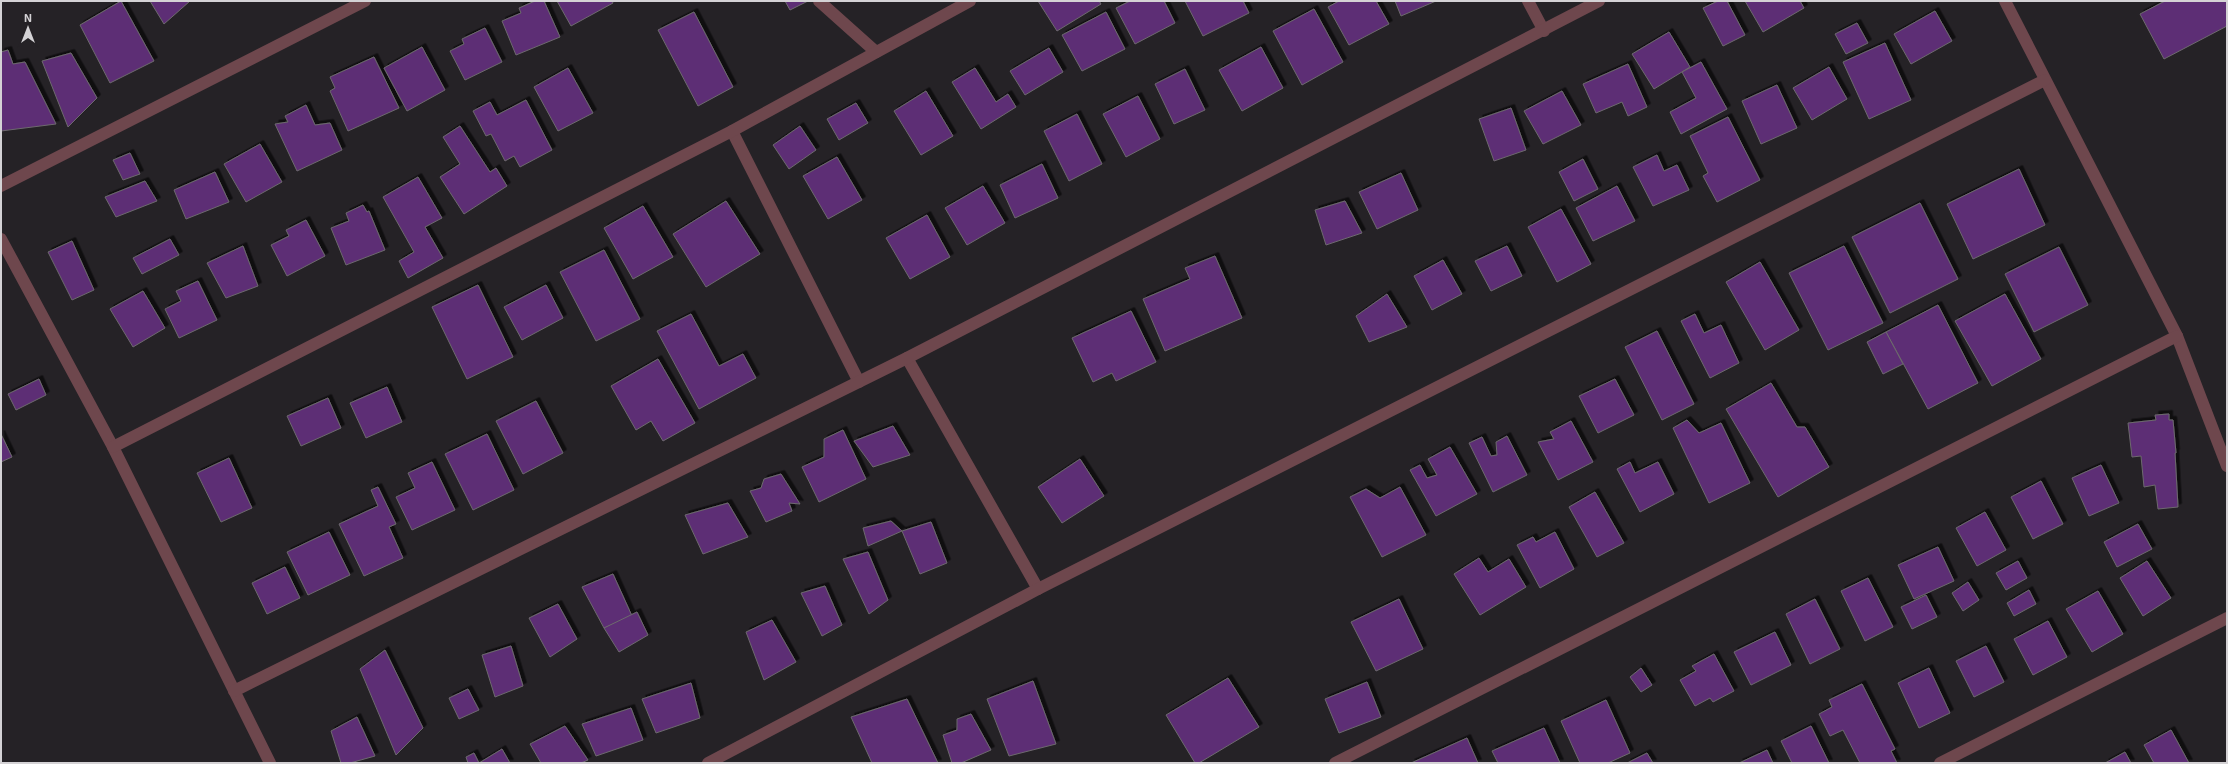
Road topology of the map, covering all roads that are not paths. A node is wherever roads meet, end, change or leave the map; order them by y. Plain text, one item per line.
1 (365, 1) edge
2 (819, 1) edge
3 (970, 1) edge
4 (1528, 1) edge
5 (1599, 1) edge
6 (2005, 1) edge
7 (1544, 31) junction
8 (876, 52) junction
9 (2045, 80) junction
10 (732, 131) junction
11 (1, 186) edge
12 (1, 239) edge
13 (2177, 336) junction
14 (907, 358) junction
15 (859, 382) junction
16 (112, 447) junction
17 (2227, 466) edge
18 (1038, 589) junction
19 (2227, 618) edge
20 (234, 691) junction
21 (270, 763) edge
22 (708, 763) edge
23 (1335, 763) edge
24 (1940, 763) edge

1 - 11 street
2 - 8 street
3 - 8 street
4 - 7 street
5 - 7 street
6 - 9 street
7 - 14 street
8 - 10 street
9 - 13 street
9 - 18 street
10 - 15 street
10 - 16 street
12 - 16 street
13 - 17 street
13 - 23 street
14 - 15 street
14 - 18 street
15 - 20 street
16 - 20 street
18 - 22 street
19 - 24 street
20 - 21 street

